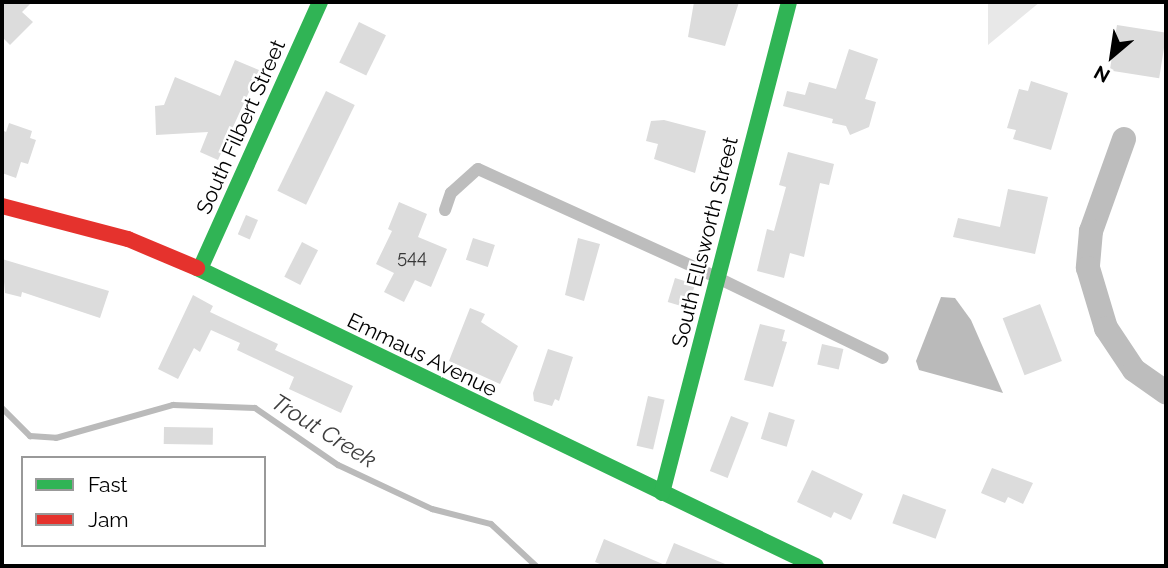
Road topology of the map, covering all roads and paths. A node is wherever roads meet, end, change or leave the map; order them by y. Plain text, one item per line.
1 (320, 2) edge
2 (789, 2) edge
3 (1124, 139) dead end
4 (2, 206) edge
5 (445, 209) dead end
6 (200, 269) junction
7 (718, 278) junction
8 (883, 358) dead end
9 (1166, 392) edge
10 (662, 494) junction
11 (816, 566) edge

1 - 6 main road, South Filbert Street
2 - 7 main road, South Ellsworth Street
3 - 9 street
4 - 6 main road, Emmaus Avenue
5 - 7 lane
6 - 10 main road, Emmaus Avenue
7 - 8 lane
7 - 10 main road, South Ellsworth Street
10 - 11 main road, Emmaus Avenue

